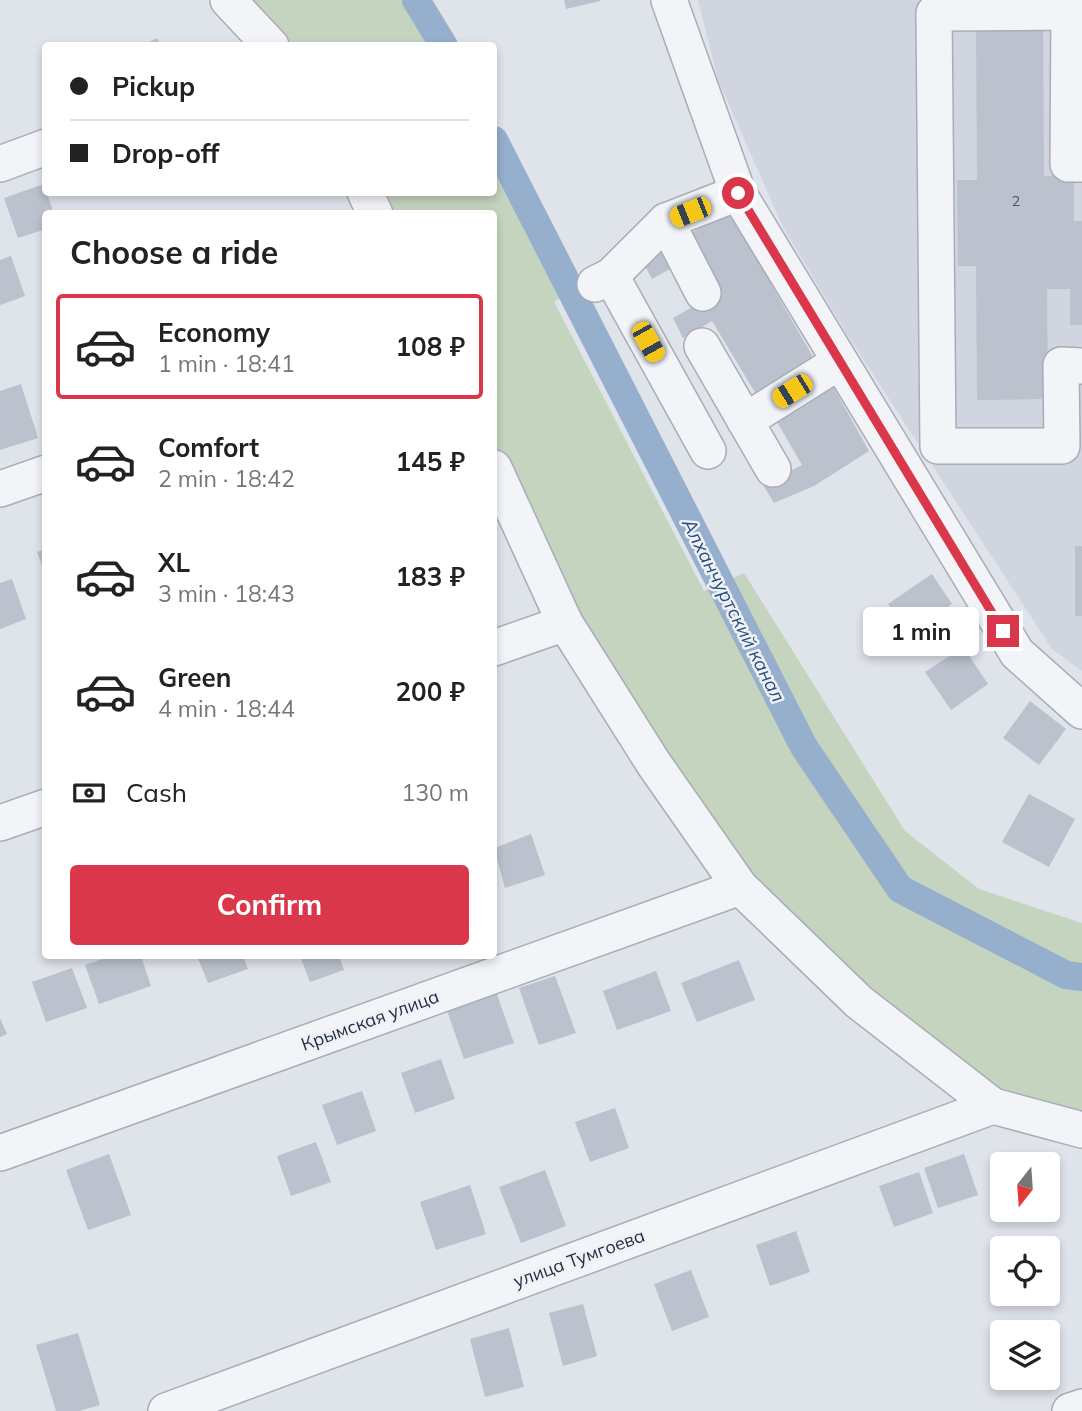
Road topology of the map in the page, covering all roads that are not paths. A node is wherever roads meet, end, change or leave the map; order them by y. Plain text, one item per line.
1 (228, 0) edge
2 (669, 0) edge
3 (267, 42) edge
4 (1076, 69) edge
5 (42, 148) edge
6 (0, 164) edge
7 (1082, 164) edge
8 (738, 193) junction
9 (666, 221) junction
10 (703, 293) dead end
11 (702, 346) dead end
12 (839, 362) junction
13 (1082, 366) edge
14 (745, 421) junction
15 (708, 451) dead end
16 (773, 469) dead end
17 (42, 473) edge
18 (497, 475) edge
19 (0, 489) edge
20 (565, 623) junction
21 (497, 647) edge
22 (1082, 710) edge
23 (42, 808) edge
24 (0, 823) edge
25 (740, 887) junction
26 (993, 1106) junction
27 (1082, 1130) edge
28 (0, 1153) edge
29 (1082, 1407) edge
30 (166, 1411) edge
31 (1070, 1411) edge

1 - 3 street
2 - 8 street
4 - 7 street
4 - 13 street
5 - 6 street
8 - 9 street
8 - 12 street
9 - 10 street
9 - 15 street
11 - 14 street
12 - 14 street
12 - 22 street
14 - 16 street
17 - 19 street
18 - 20 street
20 - 21 street
20 - 25 street
23 - 24 street
25 - 26 street
25 - 28 street, Крымская улица
26 - 27 street
26 - 30 street, улица Тумгоева
29 - 31 street

